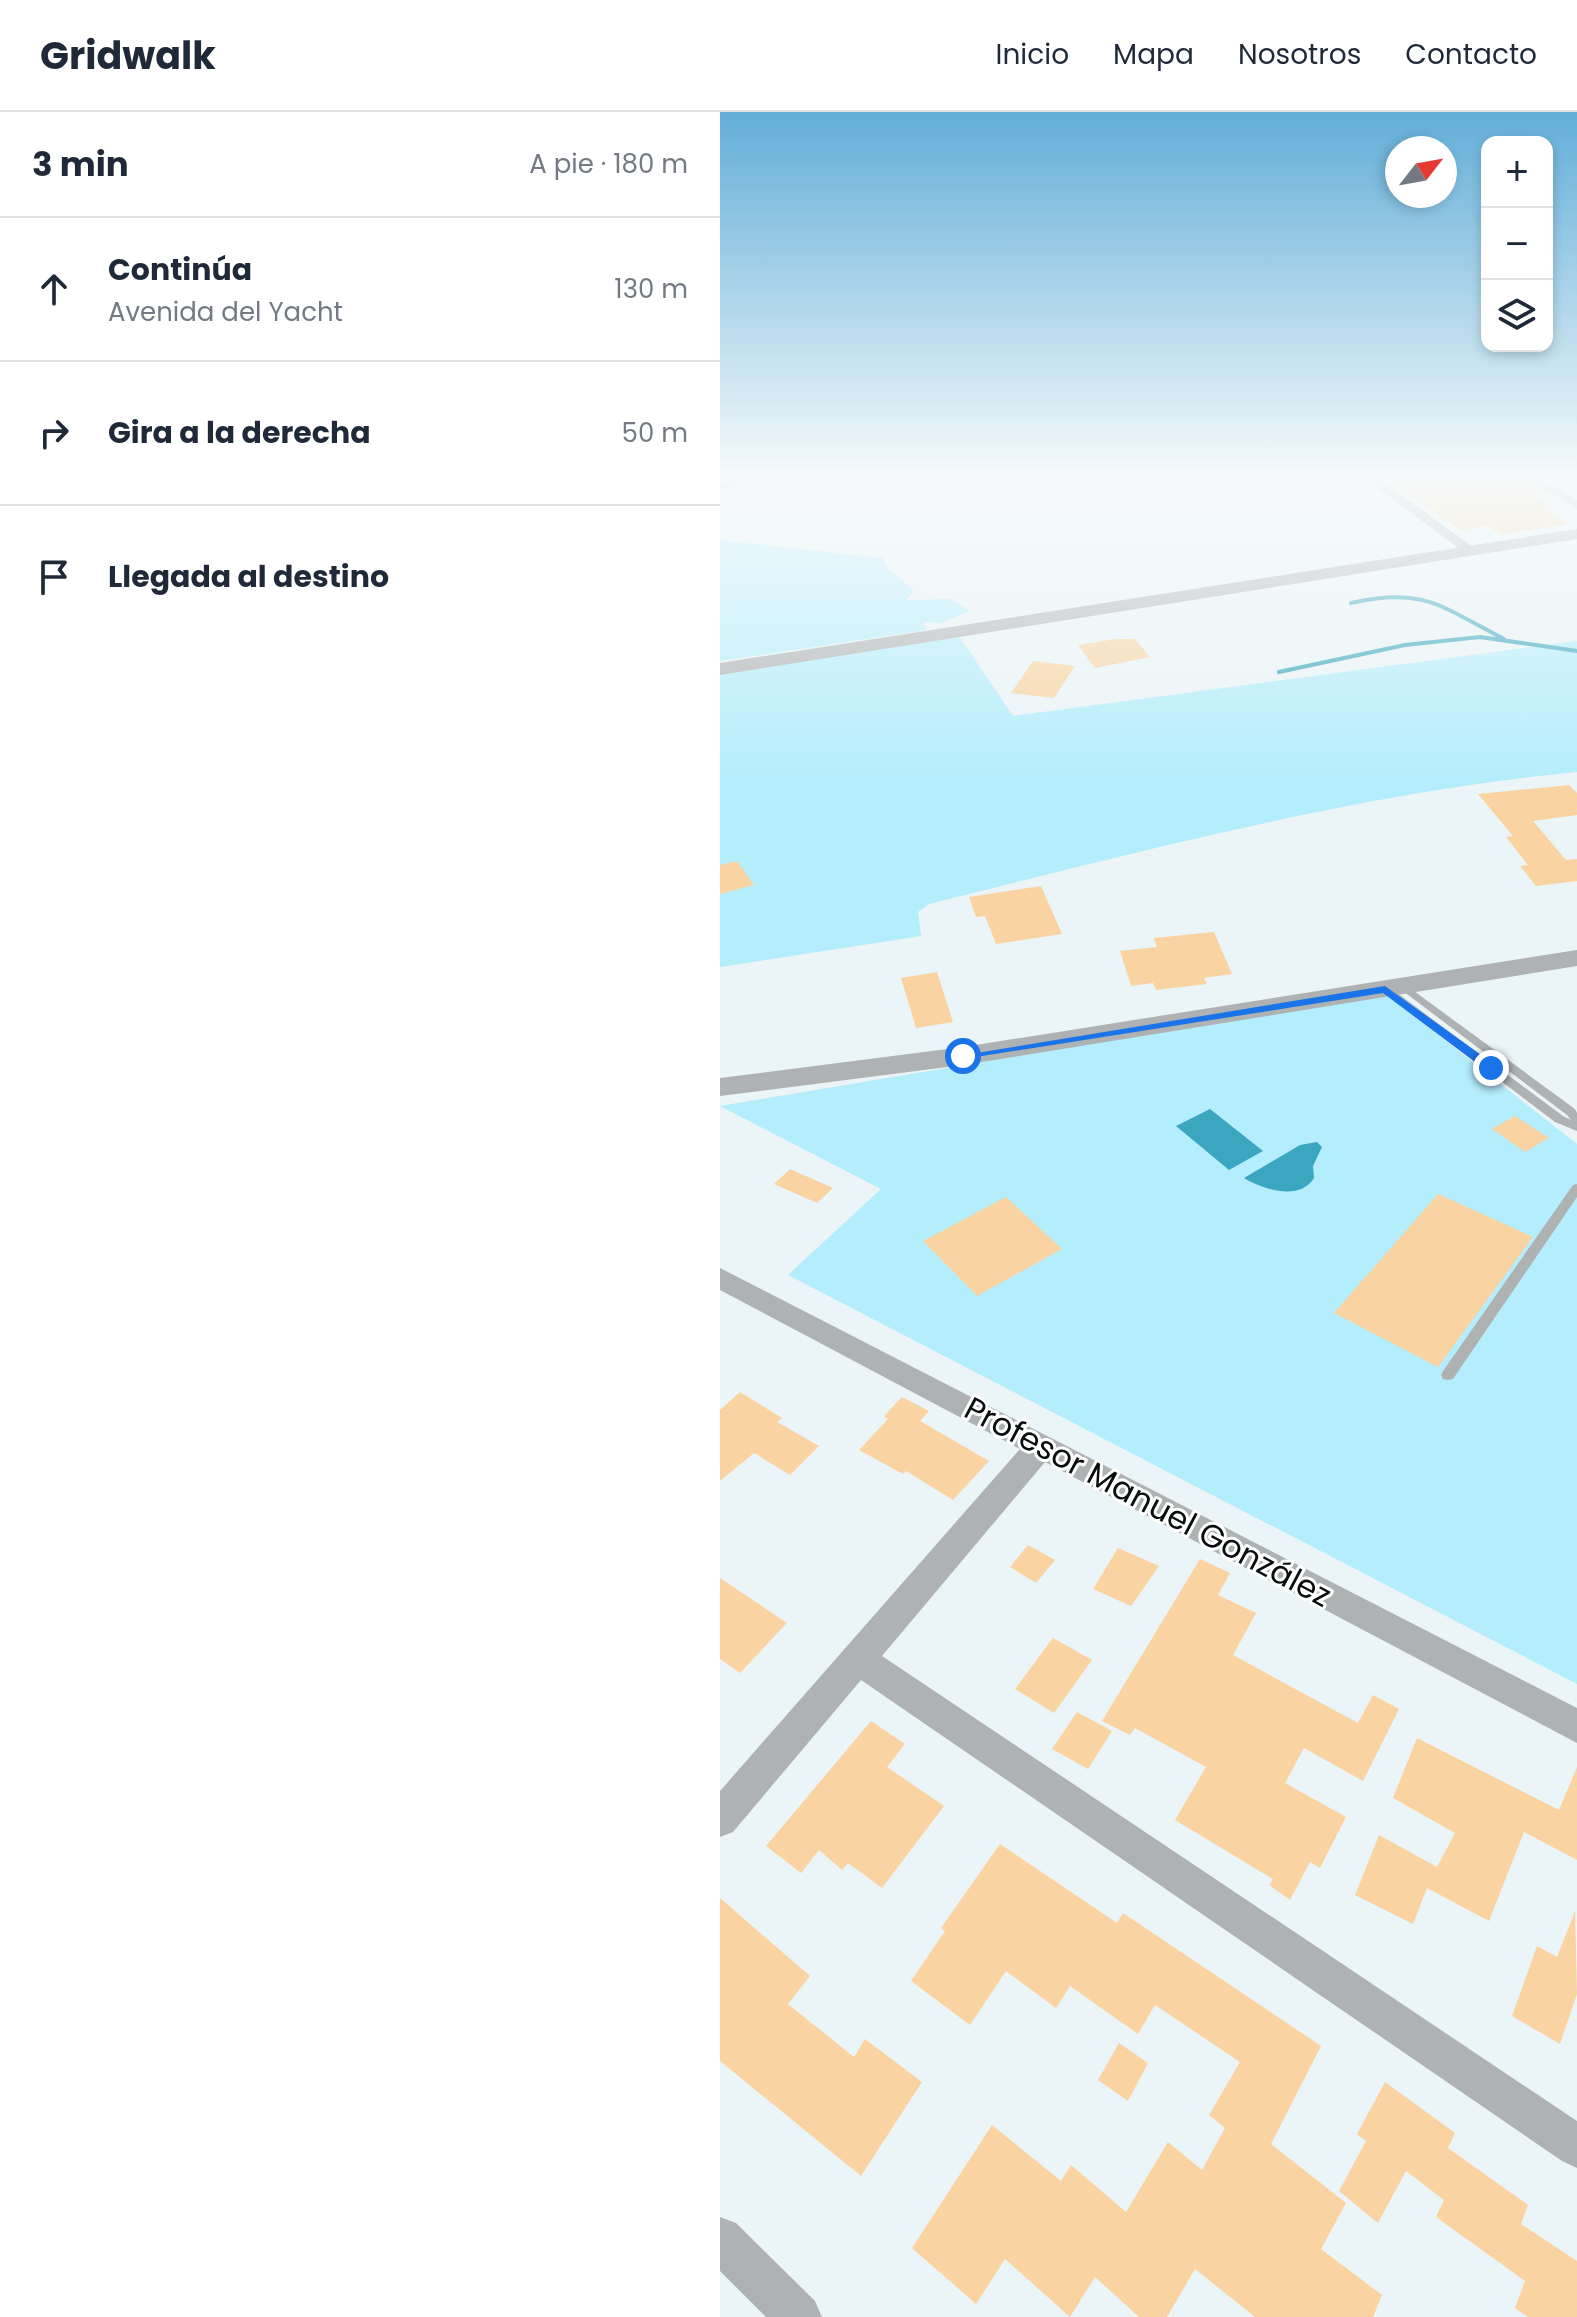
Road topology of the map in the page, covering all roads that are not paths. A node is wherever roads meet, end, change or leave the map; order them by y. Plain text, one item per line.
1 (1300, 579) edge
2 (720, 669) edge
3 (1577, 958) edge
4 (1394, 988) junction
5 (1505, 1063) junction
6 (1491, 1068) junction
7 (720, 1087) edge
8 (1577, 1121) edge
9 (1577, 1127) edge
10 (1577, 1188) edge
11 (720, 1278) edge
12 (1448, 1375) dead end
13 (1041, 1446) junction
14 (858, 1659) junction
15 (1577, 1726) edge
16 (720, 1819) edge
17 (1577, 2146) edge
18 (720, 2239) edge
19 (799, 2317) edge

1 - 2 street
3 - 4 street
4 - 5 lane
4 - 6 lane
4 - 7 street
5 - 6 lane
5 - 8 lane
6 - 9 lane
10 - 12 lane
11 - 13 street, Profesor Manuel González
13 - 14 street
13 - 15 street, Profesor Manuel González
14 - 16 street
14 - 17 street
18 - 19 street

